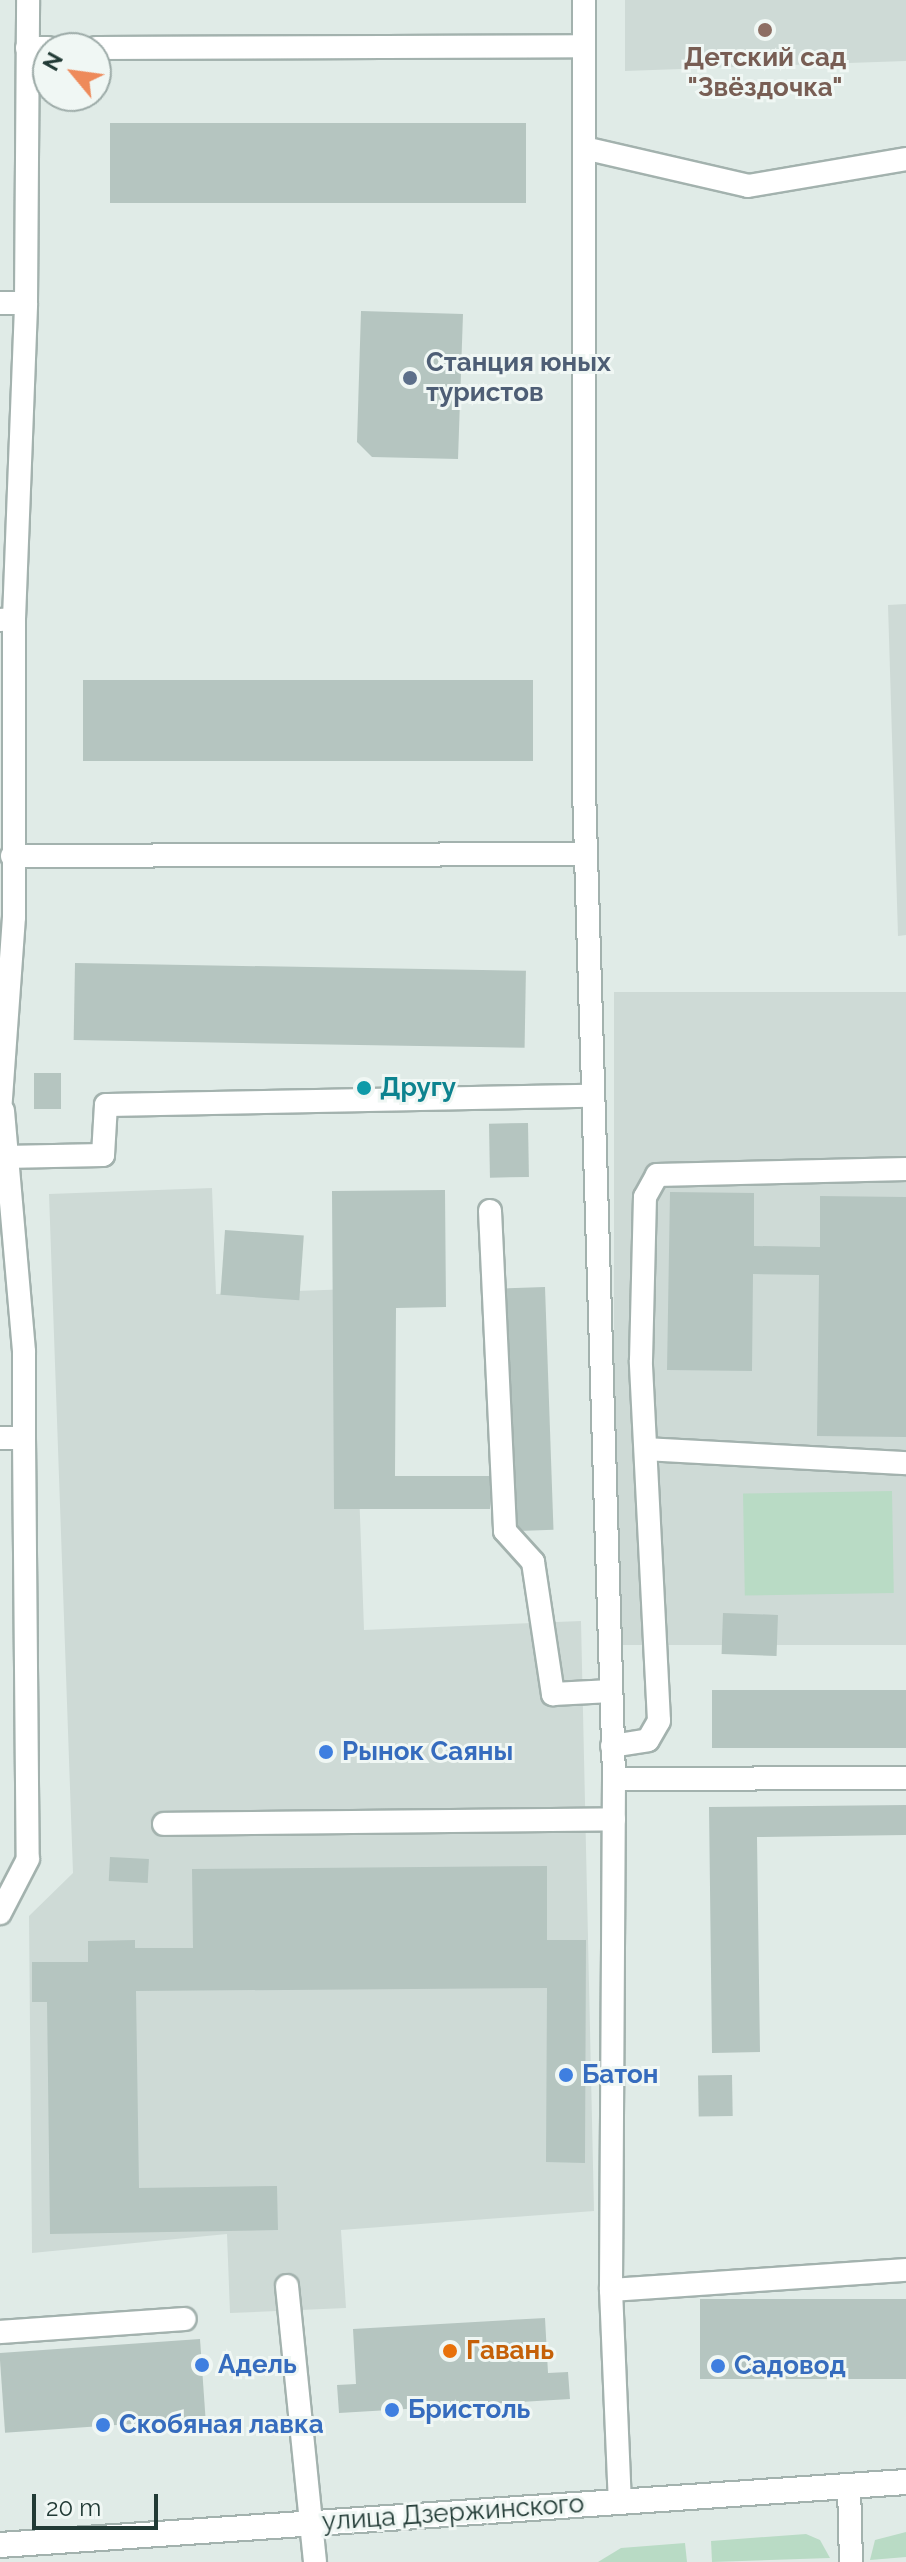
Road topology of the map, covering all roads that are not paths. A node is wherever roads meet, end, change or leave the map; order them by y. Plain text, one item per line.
1 (28, 0) edge
2 (584, 0) edge
3 (35, 32) edge
4 (584, 46) junction
5 (112, 48) edge
6 (35, 112) edge
7 (584, 148) junction
8 (906, 159) edge
9 (0, 303) edge
10 (26, 303) junction
11 (7, 620) edge
12 (586, 854) junction
13 (12, 856) junction
14 (591, 1096) junction
15 (2, 1111) edge
16 (4, 1157) junction
17 (906, 1169) edge
18 (490, 1211) dead end
19 (0, 1438) edge
20 (24, 1438) junction
21 (646, 1449) junction
22 (906, 1463) edge
23 (611, 1691) junction
24 (612, 1746) junction
25 (906, 1778) edge
26 (614, 1779) junction
27 (614, 1819) junction
28 (164, 1824) dead end
29 (0, 1913) edge
30 (906, 2270) edge
31 (287, 2286) dead end
32 (611, 2290) junction
33 (0, 2308) edge
34 (185, 2319) dead end
35 (0, 2332) edge
36 (906, 2482) edge
37 (849, 2486) junction
38 (620, 2501) junction
39 (311, 2523) junction
40 (0, 2545) edge
41 (315, 2562) edge
42 (851, 2562) edge

1 - 3 lane
2 - 4 lane
4 - 5 lane
4 - 7 lane
6 - 10 lane
7 - 8 lane
7 - 12 lane
9 - 10 lane
10 - 11 lane
11 - 13 lane
12 - 13 lane
12 - 14 lane
13 - 15 lane
14 - 16 lane
14 - 23 lane
15 - 16 lane
16 - 20 lane
17 - 21 lane
18 - 23 lane
19 - 20 lane
20 - 29 lane
21 - 22 lane
21 - 24 lane
23 - 24 lane
24 - 26 lane
25 - 26 lane
26 - 27 lane
27 - 28 lane
27 - 32 lane
30 - 32 lane
31 - 39 lane
32 - 38 lane
33 - 35 lane
34 - 35 lane
36 - 37 main road, улица Дзержинского
37 - 38 main road, улица Дзержинского
37 - 42 lane
38 - 39 main road, улица Дзержинского
39 - 40 main road, улица Дзержинского
39 - 41 lane

